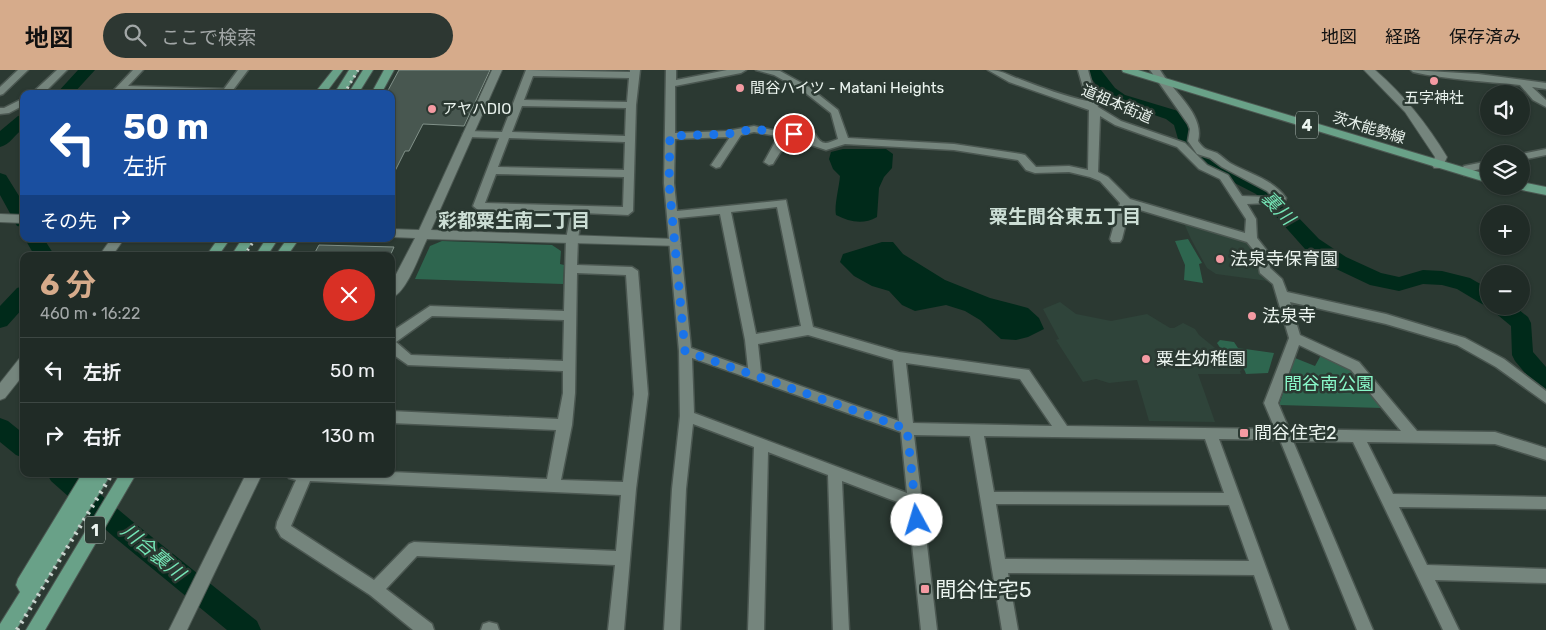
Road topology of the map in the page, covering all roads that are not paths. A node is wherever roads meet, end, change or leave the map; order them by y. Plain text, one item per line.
1 (23, 70) edge
2 (62, 70) edge
3 (138, 70) edge
4 (243, 70) edge
5 (338, 70) edge
6 (343, 70) edge
7 (354, 70) edge
8 (368, 70) edge
9 (377, 70) edge
10 (389, 70) edge
11 (497, 70) edge
12 (671, 70) edge
13 (741, 70) edge
14 (766, 70) edge
15 (993, 70) edge
16 (1082, 70) edge
17 (1127, 70) edge
18 (1369, 70) edge
19 (1416, 70) edge
20 (530, 71) edge
21 (635, 73) edge
22 (1158, 75) edge
23 (670, 84) junction
24 (1524, 84) junction
25 (1546, 86) edge
26 (42, 90) edge
27 (119, 90) edge
28 (228, 90) edge
29 (322, 90) edge
30 (331, 90) edge
31 (342, 90) edge
32 (356, 90) edge
33 (365, 90) edge
34 (378, 90) edge
35 (0, 92) edge
36 (20, 102) edge
37 (518, 103) junction
38 (1546, 104) edge
39 (631, 105) junction
40 (1094, 108) junction
41 (0, 111) edge
42 (737, 132) junction
43 (468, 134) junction
44 (795, 134) junction
45 (506, 135) junction
46 (670, 136) junction
47 (631, 139) junction
48 (844, 141) junction
49 (1546, 152) edge
50 (1197, 155) junction
51 (1530, 155) edge
52 (769, 162) dead end
53 (716, 165) dead end
54 (1438, 165) junction
55 (1480, 166) edge
56 (492, 170) junction
57 (1464, 172) junction
58 (630, 174) junction
59 (1093, 174) junction
60 (1480, 176) edge
61 (1530, 188) edge
62 (1546, 191) edge
63 (1281, 198) dead end
64 (1238, 200) junction
65 (1264, 200) dead end
66 (1126, 202) junction
67 (577, 210) junction
68 (725, 210) junction
69 (673, 215) junction
70 (0, 218) edge
71 (20, 219) edge
72 (395, 232) edge
73 (424, 233) junction
74 (1116, 238) dead end
75 (572, 239) junction
76 (1251, 239) junction
77 (116, 242) edge
78 (675, 243) junction
79 (108, 252) edge
80 (571, 269) junction
81 (395, 289) edge
82 (1283, 296) junction
83 (570, 316) junction
84 (808, 330) junction
85 (395, 336) edge
86 (1295, 338) junction
87 (751, 340) junction
88 (395, 349) edge
89 (685, 351) junction
90 (899, 357) junction
91 (570, 366) junction
92 (20, 368) edge
93 (755, 375) junction
94 (0, 394) edge
95 (1546, 398) edge
96 (687, 416) junction
97 (395, 417) edge
98 (565, 425) junction
99 (907, 429) junction
100 (976, 430) junction
101 (1063, 431) junction
102 (1210, 433) junction
103 (1282, 434) junction
104 (1357, 435) junction
105 (1414, 436) junction
106 (760, 444) junction
107 (1546, 454) edge
108 (835, 472) junction
109 (88, 477) edge
110 (101, 477) edge
111 (126, 477) edge
112 (137, 477) edge
113 (253, 477) edge
114 (301, 477) edge
115 (371, 477) edge
116 (554, 485) junction
117 (629, 488) junction
118 (988, 498) junction
119 (1234, 499) junction
120 (1388, 500) junction
121 (915, 502) junction
122 (1546, 503) edge
123 (88, 542) junction
124 (623, 558) junction
125 (999, 566) junction
126 (39, 568) junction
127 (1259, 568) junction
128 (1422, 572) junction
129 (1546, 576) edge
130 (375, 590) junction
131 (2, 630) edge
132 (6, 630) edge
133 (35, 630) edge
134 (178, 630) edge
135 (426, 630) edge
136 (616, 630) edge
137 (672, 630) edge
138 (756, 630) edge
139 (841, 630) edge
140 (929, 630) edge
141 (1010, 630) edge
142 (1281, 630) edge
143 (1365, 630) edge
144 (1450, 630) edge

1 - 35 street
2 - 26 street
3 - 27 street
4 - 28 street
5 - 29 main road
6 - 30 main road
7 - 31 main road
8 - 32 main road
9 - 33 main road
10 - 34 main road
11 - 43 street
12 - 23 street
13 - 23 street
14 - 48 street
15 - 40 street, 道祖本街道
16 - 40 street
17 - 22 main road, 茨木能勢線 / 4
18 - 54 street
19 - 24 street
20 - 21 street
20 - 37 street
21 - 39 street
22 - 50 street
22 - 54 main road, 茨木能勢線 / 4
23 - 46 street
24 - 25 street
24 - 38 street
36 - 41 street
37 - 39 street
37 - 45 street
39 - 47 street
40 - 50 street, 道祖本街道
40 - 59 street
42 - 44 street
42 - 46 street
42 - 53 street
43 - 45 street
43 - 73 street
44 - 48 street
44 - 52 street
45 - 47 street
45 - 56 street
46 - 69 street
47 - 58 street
48 - 59 street
49 - 51 street
50 - 63 street
50 - 64 street, 道祖本街道
54 - 57 main road, 茨木能勢線 / 4
55 - 57 street
56 - 58 street
56 - 67 street
57 - 60 main road, 茨木能勢線 / 4
58 - 67 street
59 - 66 street
61 - 62 main road
64 - 65 street
64 - 76 street
66 - 74 street
66 - 76 street
67 - 75 street
68 - 69 street
68 - 84 street
68 - 87 street
69 - 78 street
70 - 71 street
72 - 73 street
73 - 75 street
73 - 81 street
75 - 78 street
75 - 80 street
76 - 82 street
77 - 79 street
78 - 89 street
80 - 83 street
80 - 117 street
82 - 86 street
82 - 95 street
83 - 85 street
83 - 91 street
84 - 87 street
84 - 90 street
86 - 103 street
86 - 105 street
87 - 93 street
88 - 91 street
89 - 93 street
89 - 96 street
90 - 99 street
90 - 101 street
91 - 98 street
92 - 94 street
93 - 99 street
96 - 106 street
96 - 137 street
97 - 98 street
98 - 116 street
99 - 100 street
99 - 121 street
100 - 101 street
100 - 118 street
101 - 102 street
102 - 103 street
102 - 119 street
103 - 104 street
103 - 143 street
104 - 105 street
104 - 120 street
105 - 107 street
106 - 108 street
106 - 138 street
108 - 121 street
108 - 139 street
109 - 126 main road
110 - 126 main road, 1
111 - 123 main road, 1
112 - 123 main road
113 - 134 street
114 - 130 street
115 - 116 street
116 - 117 street
117 - 124 street
118 - 119 street
118 - 125 street
119 - 127 street
120 - 122 street
120 - 128 street
121 - 140 street
123 - 133 main road, 1
124 - 130 street
124 - 136 street
125 - 127 street
125 - 141 street
126 - 131 main road
126 - 132 main road, 1
127 - 142 street
128 - 129 street
128 - 144 street
130 - 135 street

